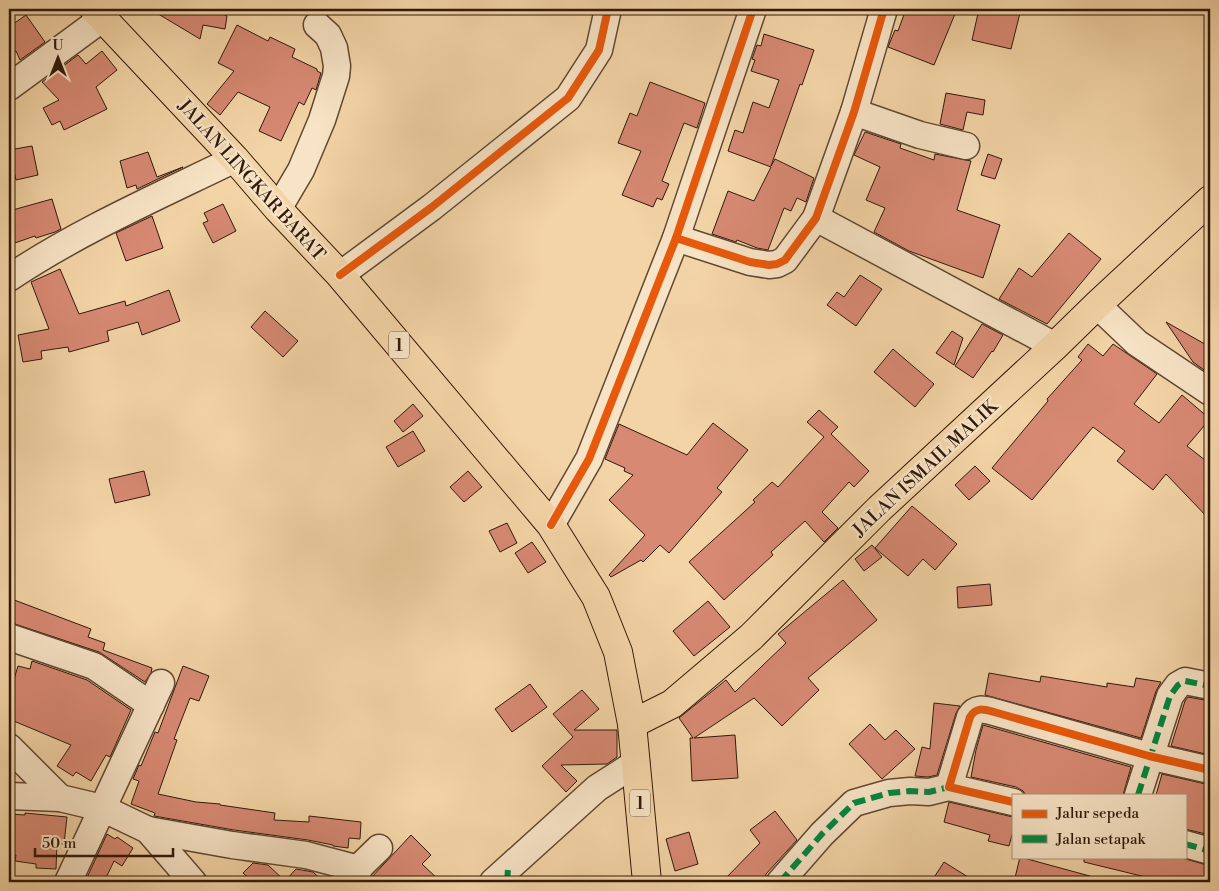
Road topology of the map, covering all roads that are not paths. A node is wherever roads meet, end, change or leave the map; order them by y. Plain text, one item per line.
1 (608, 9) edge
2 (753, 9) edge
3 (884, 9) edge
4 (99, 14) edge
5 (317, 25) dead end
6 (9, 87) edge
7 (854, 112) junction
8 (966, 146) dead end
9 (235, 159) junction
10 (1210, 200) edge
11 (278, 209) junction
12 (816, 218) junction
13 (676, 238) junction
14 (340, 275) junction
15 (9, 278) edge
16 (1097, 305) junction
17 (1055, 346) junction
18 (1210, 392) edge
19 (551, 525) junction
20 (9, 637) edge
21 (1210, 686) edge
22 (632, 724) junction
23 (9, 747) edge
24 (1150, 756) junction
25 (636, 763) junction
26 (1210, 770) edge
27 (949, 788) junction
28 (1138, 794) edge
29 (9, 796) edge
30 (60, 798) junction
31 (1012, 802) edge
32 (102, 808) junction
33 (148, 830) junction
34 (1186, 844) edge
35 (380, 848) dead end
36 (1210, 851) edge
37 (351, 875) edge
38 (183, 878) edge
39 (503, 878) edge
40 (68, 882) edge
41 (647, 882) edge
42 (780, 882) edge

1 - 14 street
2 - 13 street
3 - 7 street
4 - 6 street
4 - 9 main road, JALAN LINGKAR BARAT / 1
5 - 11 street
7 - 8 street
7 - 12 street
9 - 11 main road, JALAN LINGKAR BARAT / 1
9 - 15 street
10 - 16 main road, JALAN ISMAIL MALIK
11 - 14 main road, JALAN LINGKAR BARAT / 1
12 - 13 street
12 - 17 street
13 - 19 street
14 - 19 main road, JALAN LINGKAR BARAT / 1
16 - 17 main road, JALAN ISMAIL MALIK
16 - 18 street
17 - 22 main road, JALAN ISMAIL MALIK
19 - 22 main road, JALAN LINGKAR BARAT / 1
20 - 32 street
21 - 24 street
22 - 25 main road, JALAN LINGKAR BARAT / 1
23 - 30 street
24 - 26 street
24 - 27 street
24 - 28 street
25 - 39 street
25 - 41 main road, JALAN LINGKAR BARAT / 1
27 - 31 street
27 - 42 street
29 - 30 street
30 - 32 street
32 - 33 street
32 - 40 street
33 - 37 street
33 - 38 street
34 - 36 street
35 - 37 street

